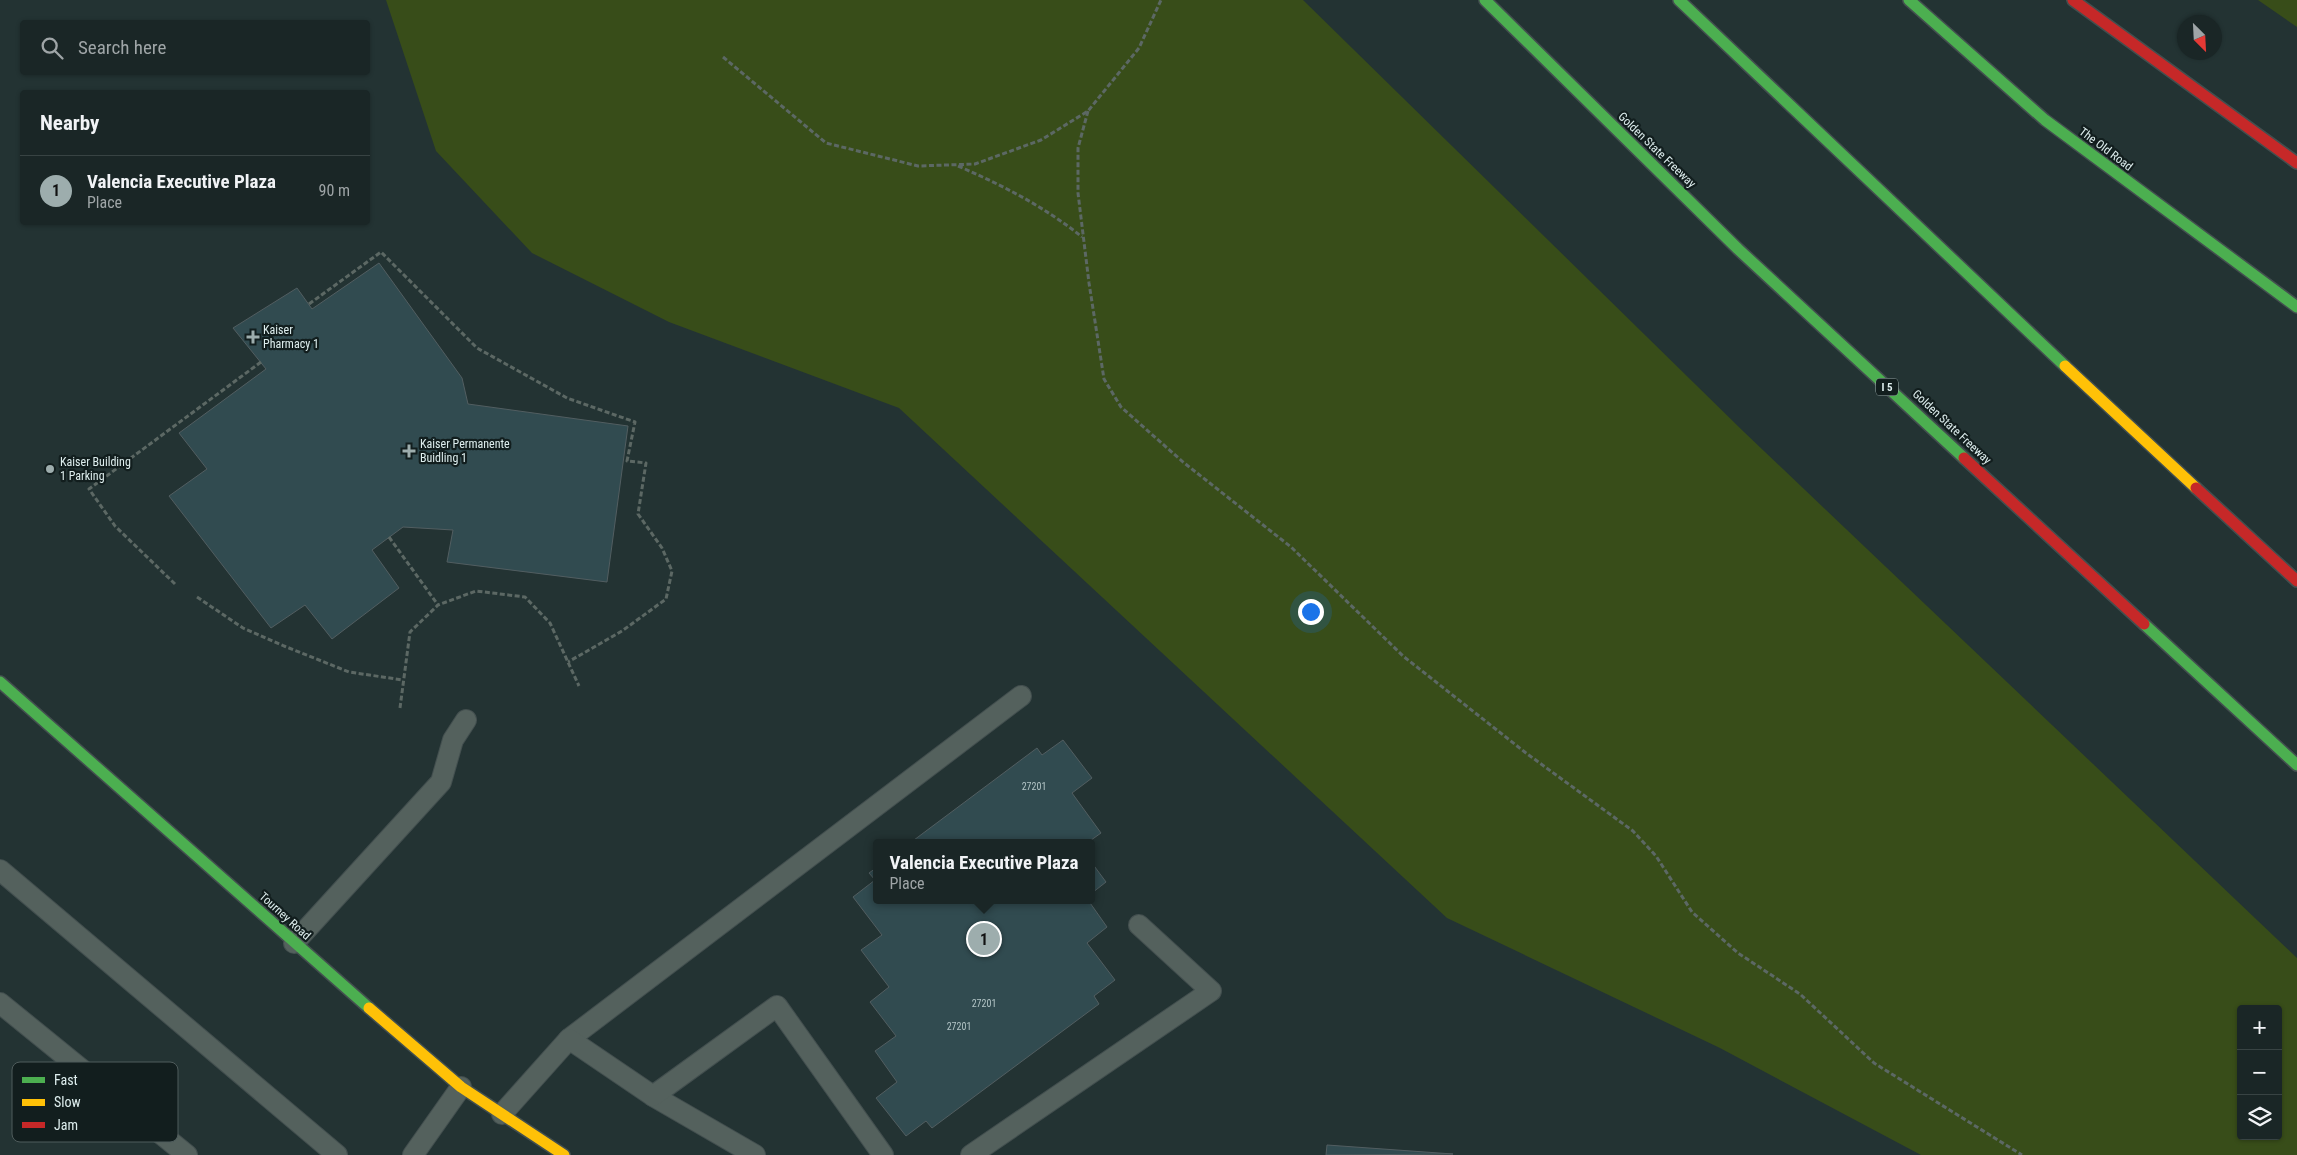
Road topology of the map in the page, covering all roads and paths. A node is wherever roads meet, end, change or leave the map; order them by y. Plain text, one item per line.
1 (1161, 0) edge
2 (1485, 0) edge
3 (1679, 0) edge
4 (1909, 0) edge
5 (2073, 0) edge
6 (723, 57) dead end
7 (1088, 111) junction
8 (2297, 163) edge
9 (955, 165) junction
10 (1083, 238) junction
11 (309, 304) dead end
12 (2297, 307) edge
13 (261, 362) dead end
14 (389, 537) dead end
15 (2297, 581) edge
16 (175, 584) dead end
17 (197, 597) dead end
18 (438, 605) junction
19 (568, 662) junction
20 (403, 680) junction
21 (1, 685) edge
22 (579, 686) dead end
23 (1021, 696) dead end
24 (400, 708) dead end
25 (466, 720) dead end
26 (2297, 765) edge
27 (0, 870) edge
28 (1139, 925) dead end
29 (294, 943) junction
30 (0, 1003) edge
31 (569, 1039) junction
32 (73, 1062) edge
33 (461, 1087) junction
34 (653, 1096) junction
35 (502, 1114) junction
36 (171, 1142) edge
37 (187, 1155) edge
38 (336, 1155) edge
39 (413, 1155) edge
40 (564, 1155) edge
41 (755, 1155) edge
42 (883, 1155) edge
43 (971, 1155) edge
44 (2022, 1155) edge

1 - 7 path
2 - 26 main road, Golden State Freeway / I 5
3 - 15 main road
4 - 12 main road, The Old Road
5 - 8 main road
6 - 9 path
7 - 9 path
7 - 10 path
9 - 10 path
10 - 44 path
11 - 19 path
13 - 16 path
14 - 18 path
17 - 20 path
18 - 19 path
18 - 20 path
19 - 22 path
20 - 24 path
21 - 29 main road, Tourney Road
23 - 31 lane
25 - 29 lane
27 - 38 lane
28 - 43 lane
29 - 33 main road, Tourney Road
30 - 32 lane
31 - 34 lane
31 - 35 lane
33 - 35 main road, Tourney Road
33 - 39 lane
34 - 41 lane
34 - 42 lane
35 - 40 main road, Tourney Road
36 - 37 lane

